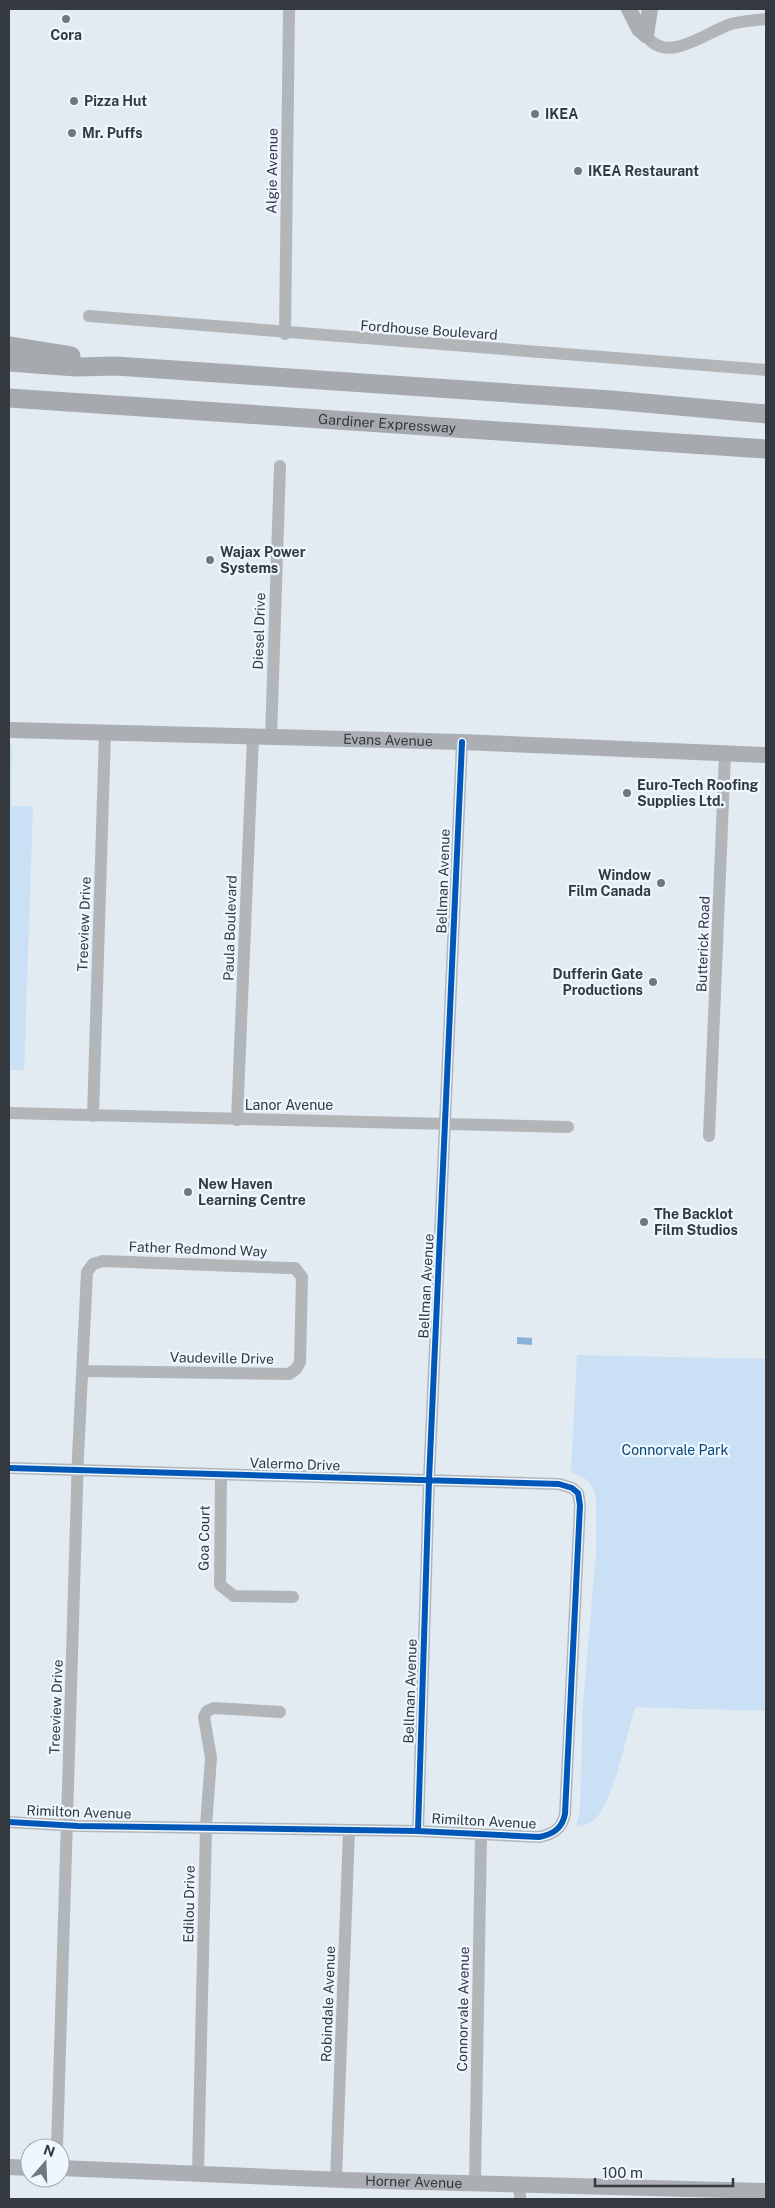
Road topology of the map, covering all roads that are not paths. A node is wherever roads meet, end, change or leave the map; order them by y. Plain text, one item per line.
1 (289, 9) edge
2 (629, 9) edge
3 (650, 9) edge
4 (766, 19) edge
5 (646, 35) junction
6 (89, 316) dead end
7 (285, 334) junction
8 (9, 346) edge
9 (9, 362) edge
10 (116, 366) junction
11 (766, 370) edge
12 (9, 398) edge
13 (766, 409) edge
14 (725, 410) junction
15 (766, 414) edge
16 (766, 449) edge
17 (280, 466) dead end
18 (9, 730) edge
19 (105, 733) junction
20 (253, 737) junction
21 (271, 738) junction
22 (462, 742) junction
23 (725, 754) junction
24 (766, 755) edge
25 (9, 1113) edge
26 (93, 1116) junction
27 (237, 1120) junction
28 (446, 1123) junction
29 (568, 1127) dead end
30 (709, 1136) dead end
31 (90, 1268) joint
32 (302, 1277) joint
33 (83, 1371) junction
34 (9, 1468) edge
35 (78, 1470) junction
36 (221, 1474) junction
37 (429, 1480) junction
38 (578, 1494) joint
39 (293, 1597) dead end
40 (280, 1712) dead end
41 (9, 1822) edge
42 (68, 1825) junction
43 (206, 1826) junction
44 (349, 1830) junction
45 (418, 1831) junction
46 (481, 1835) junction
47 (57, 2138) edge
48 (70, 2168) edge
49 (198, 2173) junction
50 (336, 2179) junction
51 (474, 2182) junction
52 (766, 2191) edge
53 (520, 2192) edge
54 (739, 2195) edge

1 - 7 street, Algie Avenue
2 - 5 main road
3 - 5 main road
4 - 5 street
6 - 7 street, Fordhouse Boulevard
7 - 11 street, Fordhouse Boulevard
8 - 10 highway
9 - 10 highway
10 - 14 highway
12 - 16 highway, Gardiner Expressway
13 - 14 highway
14 - 15 highway
17 - 21 street, Diesel Drive
18 - 19 main road, Evans Avenue
19 - 20 main road, Evans Avenue
19 - 26 street, Treeview Drive
20 - 21 main road, Evans Avenue
20 - 27 street, Paula Boulevard
21 - 22 main road, Evans Avenue
22 - 23 main road, Evans Avenue
22 - 28 street, Bellman Avenue
23 - 24 main road, Evans Avenue
23 - 30 street, Butterick Road
25 - 26 street, Lanor Avenue
26 - 27 street, Lanor Avenue
27 - 28 street, Lanor Avenue
28 - 29 street, Lanor Avenue
28 - 37 street, Bellman Avenue
31 - 32 street, Father Redmond Way
31 - 33 street, Treeview Drive
32 - 33 street, Vaudeville Drive
33 - 35 street, Treeview Drive
34 - 35 street, Valermo Drive
35 - 36 street, Valermo Drive
35 - 42 street, Treeview Drive
36 - 37 street, Valermo Drive
36 - 39 street, Goa Court
37 - 38 street, Valermo Drive
37 - 45 street, Bellman Avenue
38 - 46 street, Rimilton Avenue
40 - 43 street, Edilou Drive
41 - 42 street, Rimilton Avenue
42 - 43 street, Rimilton Avenue
42 - 47 street, Treeview Drive
43 - 44 street, Rimilton Avenue
43 - 49 street, Edilou Drive
44 - 45 street, Rimilton Avenue
44 - 50 street, Robindale Avenue
45 - 46 street, Rimilton Avenue
46 - 51 street, Connorvale Avenue
48 - 49 main road, Horner Avenue
49 - 50 main road, Horner Avenue
50 - 51 main road, Horner Avenue
51 - 53 main road, Horner Avenue
52 - 54 main road, Horner Avenue
53 - 54 main road, Horner Avenue

